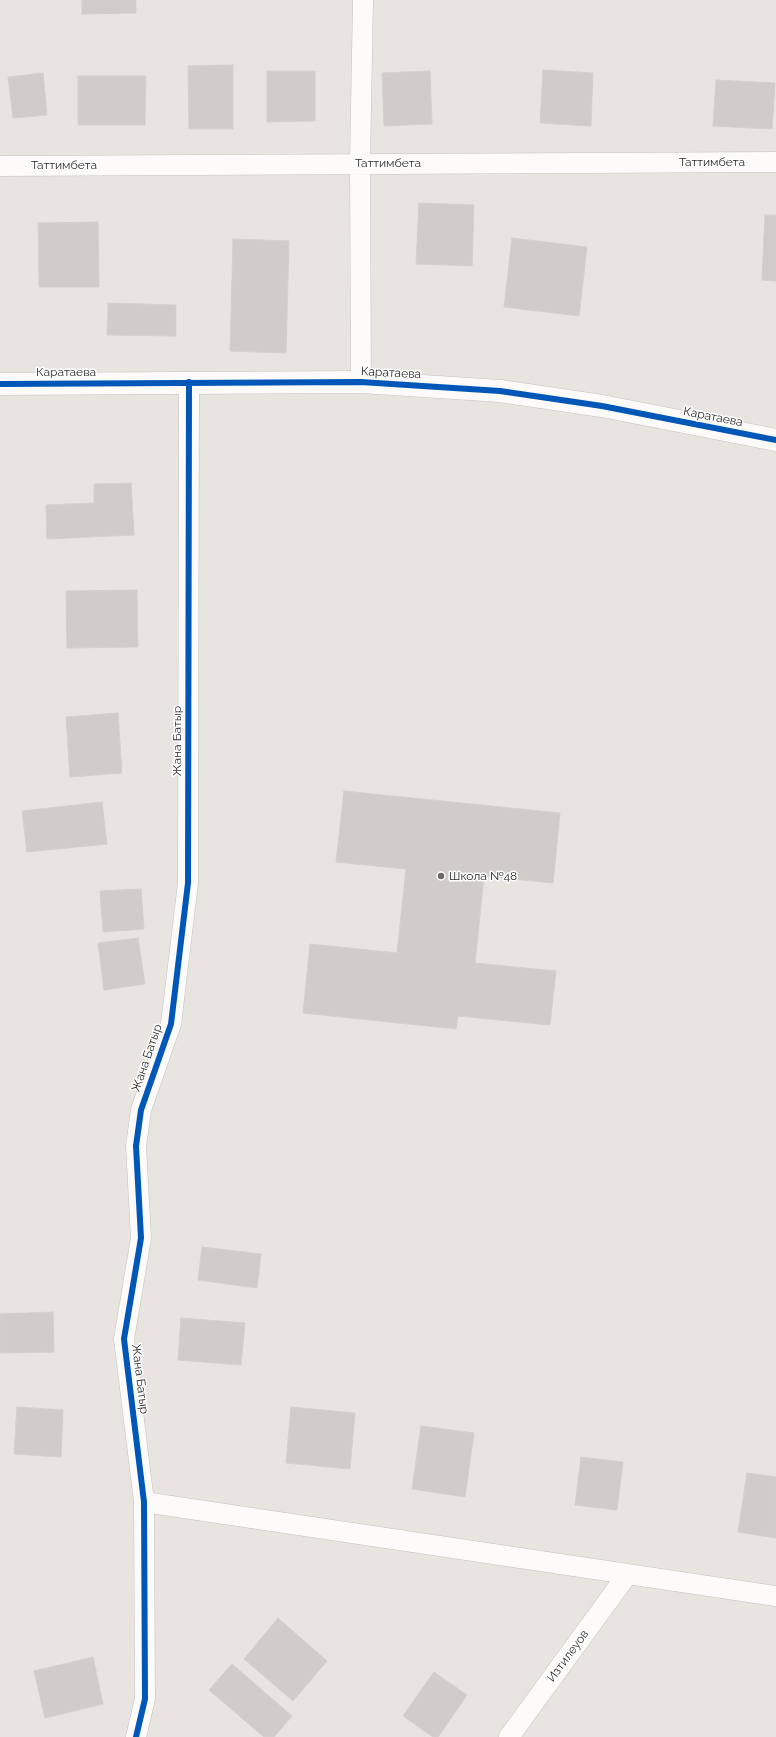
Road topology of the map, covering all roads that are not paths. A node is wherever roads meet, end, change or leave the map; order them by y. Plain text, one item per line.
1 (363, 0) edge
2 (776, 162) edge
3 (360, 163) junction
4 (0, 166) edge
5 (189, 382) junction
6 (361, 382) junction
7 (0, 384) edge
8 (776, 440) edge
9 (144, 1502) junction
10 (627, 1575) junction
11 (776, 1596) edge
12 (136, 1737) edge
13 (509, 1737) edge

1 - 3 street
2 - 3 street, Таттимбета
3 - 4 street, Таттимбета
3 - 6 street
5 - 6 street, Каратаева
5 - 7 street, Каратаева
5 - 9 street, Жана Батыр
6 - 8 street, Каратаева
9 - 10 street
9 - 12 street, Жана Батыр
10 - 11 street
10 - 13 street, Изтилеуов

